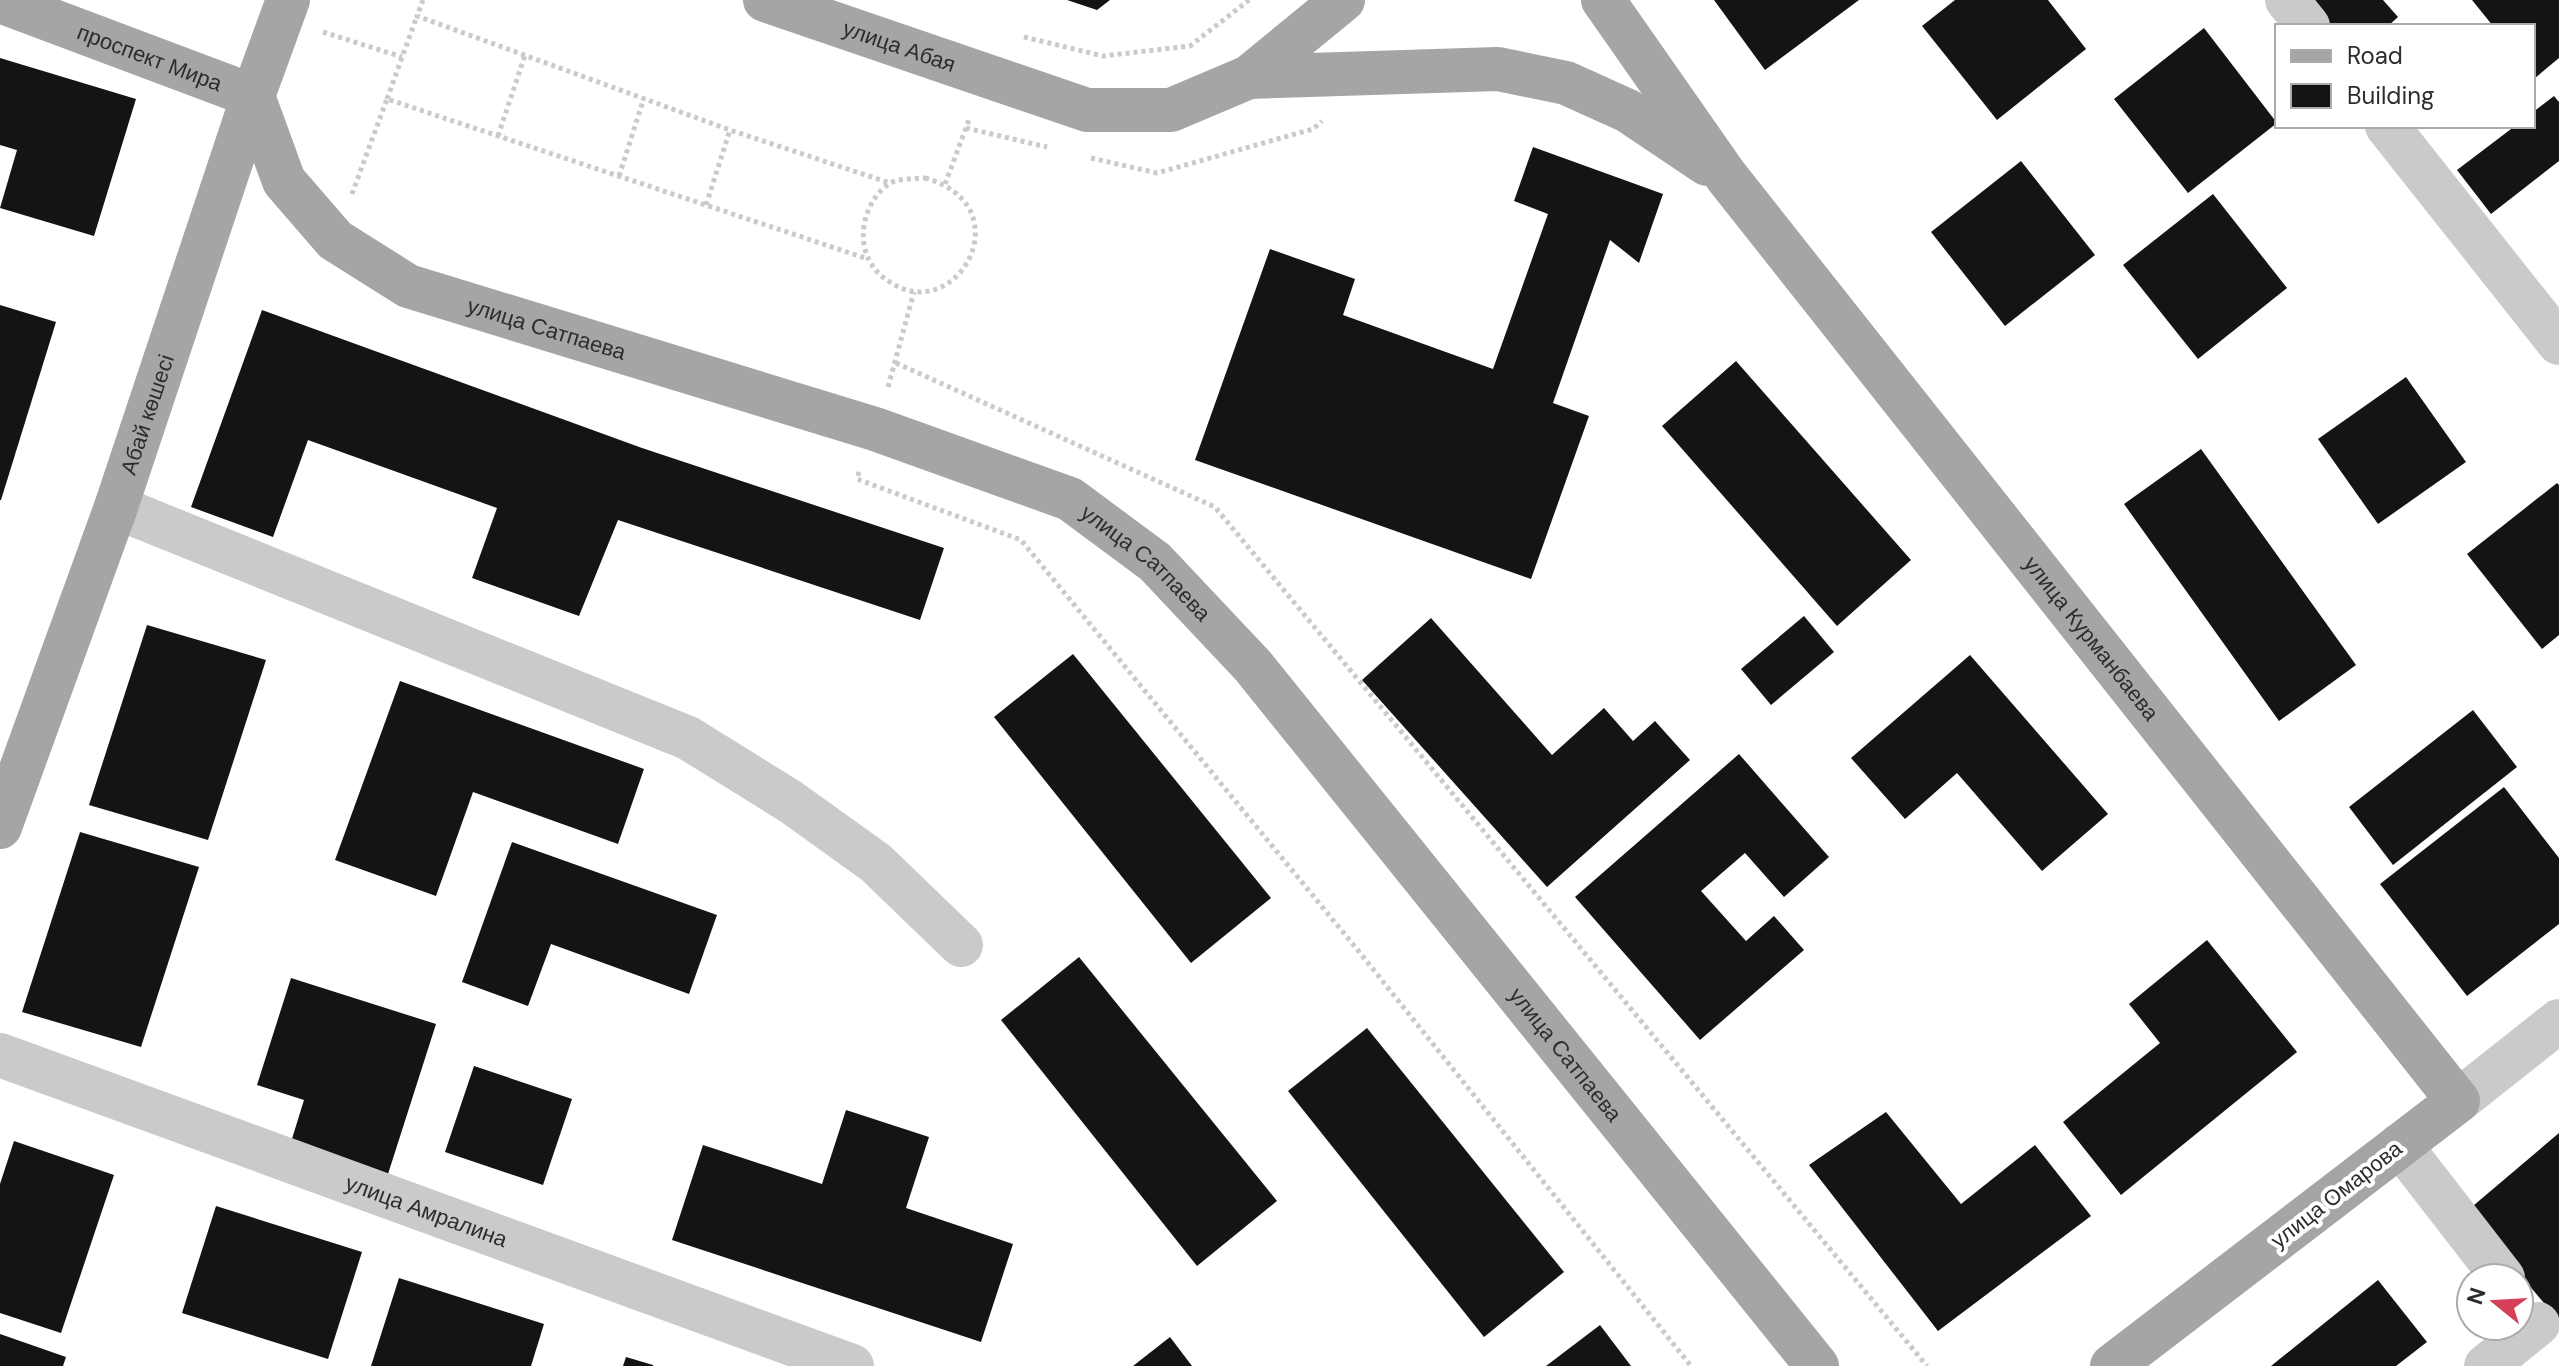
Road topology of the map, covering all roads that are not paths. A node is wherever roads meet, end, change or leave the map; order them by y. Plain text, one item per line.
1 (765, 0) edge
2 (1343, 0) edge
3 (1603, 0) edge
4 (2287, 0) edge
5 (0, 1) edge
6 (285, 9) edge
7 (2306, 24) edge
8 (1249, 77) junction
9 (253, 96) junction
10 (2389, 128) edge
11 (1726, 176) junction
12 (2559, 343) edge
13 (116, 507) junction
14 (0, 827) edge
15 (961, 945) dead end
16 (2559, 1021) edge
17 (0, 1055) edge
18 (2458, 1101) junction
19 (2400, 1145) junction
20 (2491, 1262) edge
21 (2539, 1325) edge
22 (852, 1366) edge
23 (1817, 1366) edge
24 (2112, 1366) edge
25 (2486, 1366) edge

1 - 8 main road, улица Абая
2 - 8 main road
3 - 11 main road
4 - 7 street
5 - 9 main road, проспект Мира
6 - 9 main road, Абай көшесі
8 - 11 main road
9 - 13 main road, Абай көшесі
9 - 23 main road, улица Сатпаева
10 - 12 street
11 - 18 main road, улица Курманбаева
13 - 14 main road, Абай көшесі
13 - 15 street
16 - 18 street, улица Омарова
17 - 22 street, улица Амралина
18 - 19 main road, улица Омарова
19 - 20 street
19 - 24 main road, улица Омарова
21 - 25 street

